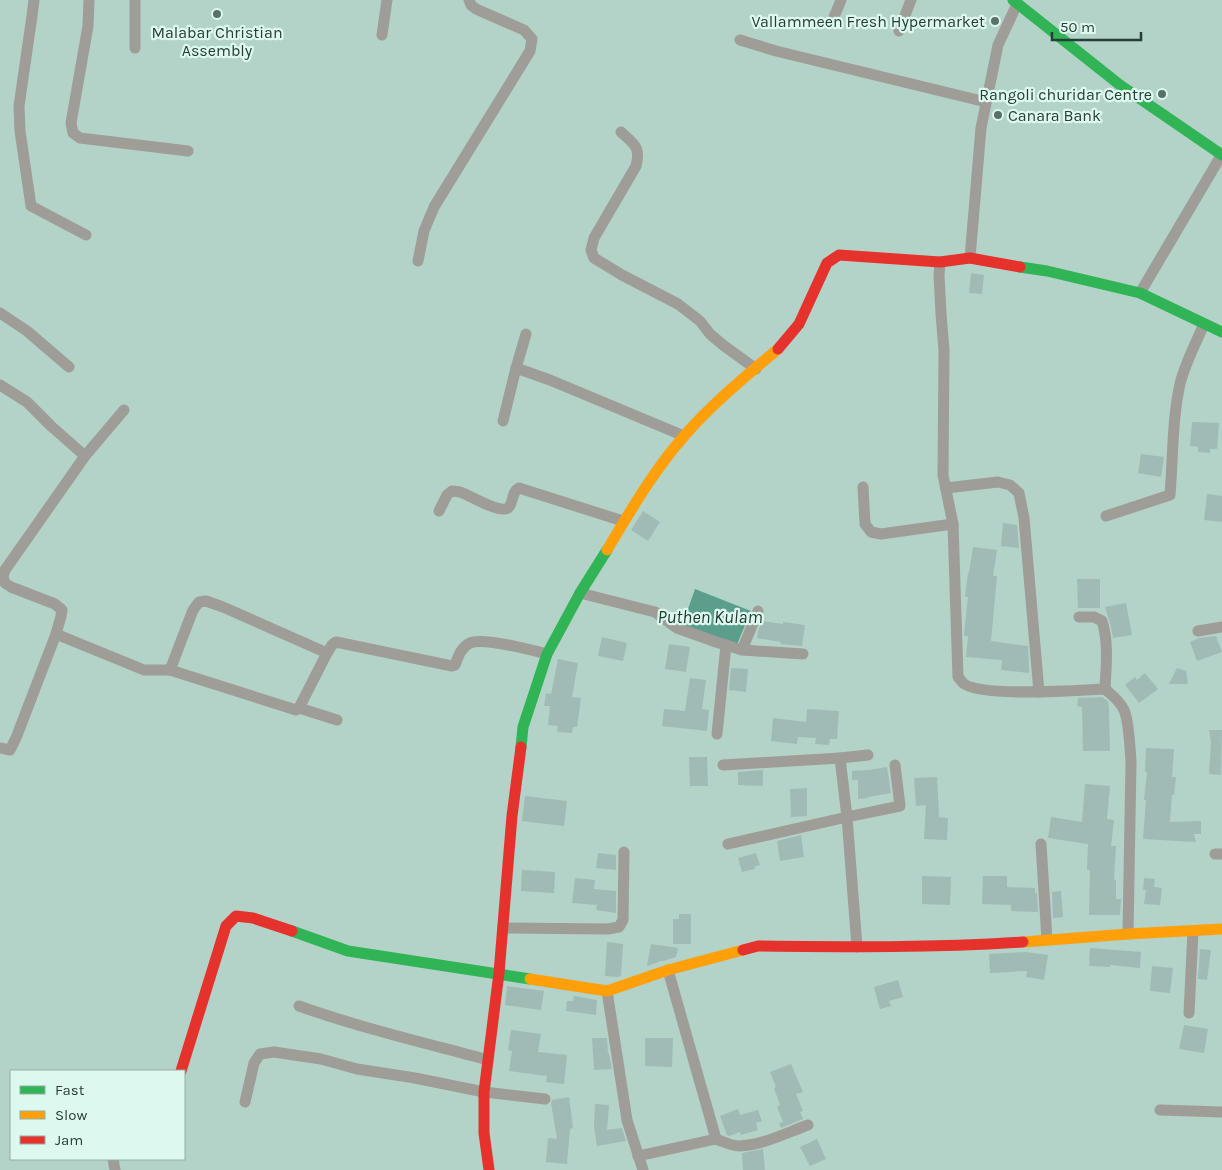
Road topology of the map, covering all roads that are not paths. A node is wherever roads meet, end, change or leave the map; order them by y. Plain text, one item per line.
1 (34, 0) edge
2 (89, 0) edge
3 (135, 0) edge
4 (388, 0) edge
5 (470, 0) edge
6 (842, 0) edge
7 (911, 0) edge
8 (1015, 2) edge
9 (834, 17) dead end
10 (899, 31) dead end
11 (382, 35) dead end
12 (740, 40) dead end
13 (135, 48) dead end
14 (986, 102) junction
15 (621, 132) dead end
16 (188, 151) dead end
17 (1222, 155) edge
18 (86, 235) dead end
19 (970, 258) junction
20 (418, 261) dead end
21 (940, 262) junction
22 (1140, 293) junction
23 (0, 314) edge
24 (1204, 324) junction
25 (1222, 332) edge
26 (526, 334) dead end
27 (69, 367) dead end
28 (516, 368) junction
29 (756, 369) junction
30 (0, 385) edge
31 (124, 410) dead end
32 (503, 421) dead end
33 (684, 436) junction
34 (85, 456) junction
35 (864, 487) dead end
36 (946, 488) junction
37 (439, 511) dead end
38 (1106, 516) dead end
39 (624, 521) junction
40 (953, 524) junction
41 (580, 592) junction
42 (758, 611) dead end
43 (1079, 617) dead end
44 (1222, 627) edge
45 (1198, 631) dead end
46 (56, 634) junction
47 (726, 645) junction
48 (742, 650) junction
49 (327, 653) junction
50 (547, 654) junction
51 (803, 654) dead end
52 (170, 670) junction
53 (1105, 689) junction
54 (1040, 692) junction
55 (299, 708) junction
56 (337, 720) dead end
57 (717, 734) dead end
58 (0, 748) edge
59 (868, 755) dead end
60 (840, 758) junction
61 (723, 765) dead end
62 (895, 765) dead end
63 (847, 817) junction
64 (728, 844) dead end
65 (1041, 844) dead end
66 (624, 852) dead end
67 (503, 928) junction
68 (1222, 929) edge
69 (1193, 931) junction
70 (1128, 934) junction
71 (1047, 940) junction
72 (857, 947) junction
73 (668, 970) junction
74 (499, 973) junction
75 (607, 990) junction
76 (300, 1006) dead end
77 (1189, 1013) dead end
78 (488, 1060) junction
79 (181, 1070) edge
80 (484, 1092) junction
81 (545, 1099) dead end
82 (244, 1102) dead end
83 (1160, 1110) dead end
84 (1222, 1112) edge
85 (808, 1125) dead end
86 (716, 1139) junction
87 (638, 1156) junction
88 (489, 1170) edge
89 (643, 1170) edge

1 - 18 street
2 - 16 street
3 - 13 street
4 - 11 street
5 - 20 street
6 - 9 street
7 - 10 street
8 - 14 street
8 - 17 street
12 - 14 street
14 - 19 street
15 - 29 street
17 - 22 street
19 - 21 street
19 - 22 street
21 - 29 street
21 - 36 street
22 - 24 street
23 - 27 street
24 - 25 street
24 - 38 street
26 - 28 street
28 - 32 street
28 - 33 street
29 - 33 street
30 - 34 street
31 - 34 street
33 - 39 street
34 - 46 street
35 - 40 street
36 - 40 street
36 - 54 street
37 - 39 street
39 - 41 street
40 - 54 street
41 - 47 street
41 - 50 street
42 - 48 street
43 - 53 street
44 - 45 street
46 - 52 street
46 - 58 street
47 - 48 street
47 - 57 street
48 - 51 street
49 - 50 street
49 - 52 street
49 - 55 street
50 - 67 street
52 - 55 street
53 - 54 street
53 - 70 street
55 - 56 street
59 - 60 street
60 - 61 street
60 - 63 street
62 - 63 street
63 - 64 street
63 - 72 street
65 - 71 street
66 - 67 street
67 - 74 street
68 - 69 street
69 - 70 street
69 - 77 street
70 - 71 street
71 - 72 street
72 - 73 street
73 - 75 street
73 - 86 street
74 - 75 street
74 - 78 street
74 - 79 street
75 - 87 street
76 - 78 street
78 - 80 street
80 - 81 street
80 - 82 street
80 - 88 street
83 - 84 street
85 - 86 street
86 - 87 street
87 - 89 street

